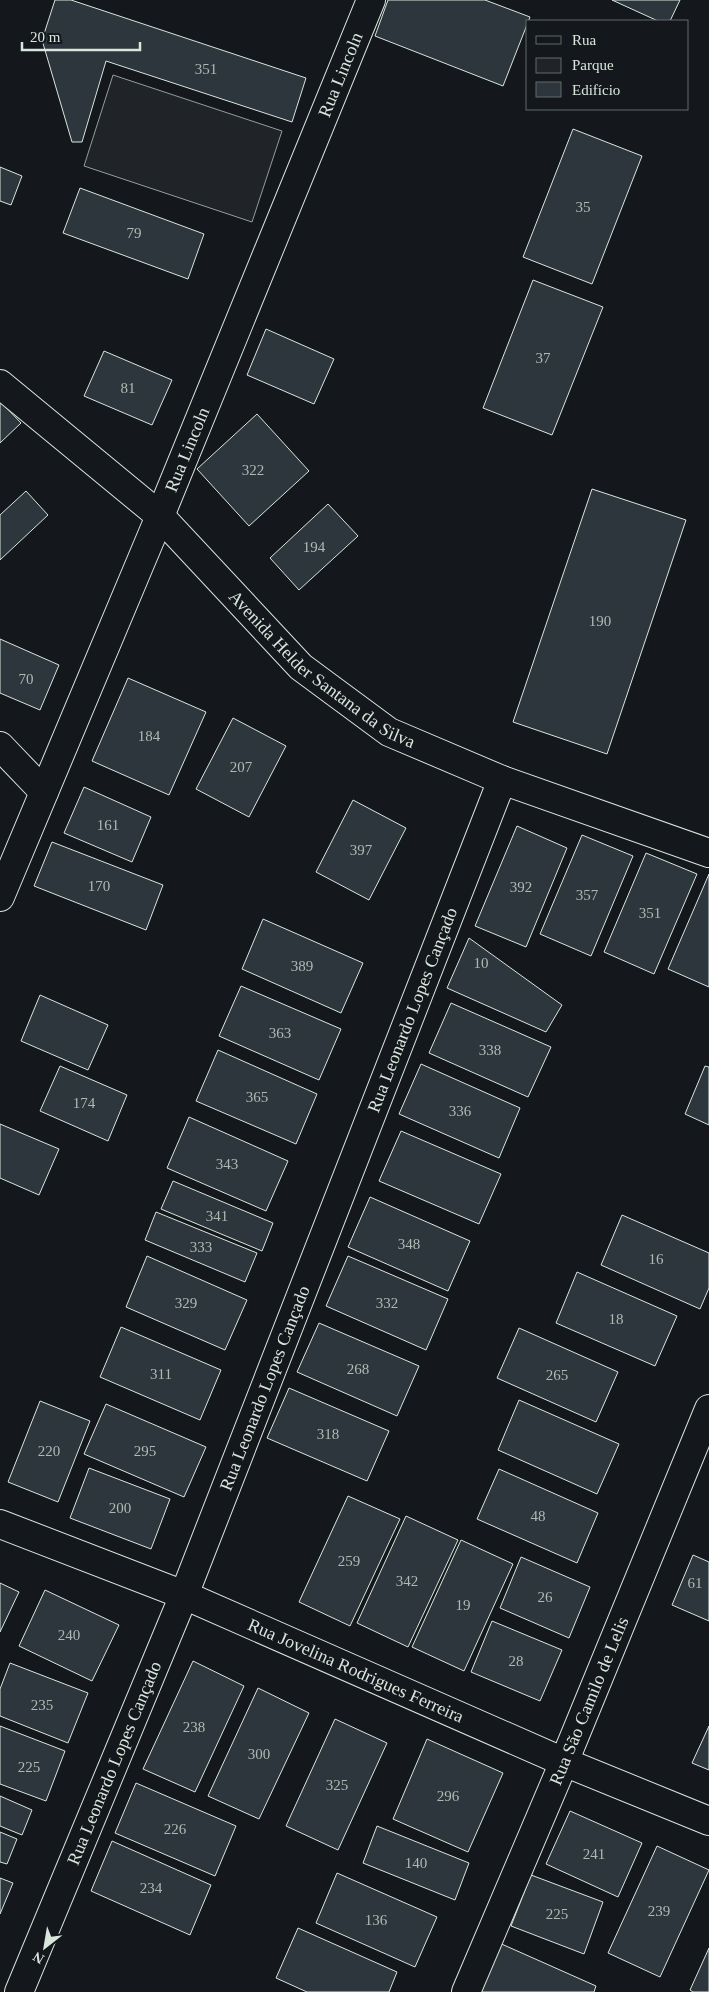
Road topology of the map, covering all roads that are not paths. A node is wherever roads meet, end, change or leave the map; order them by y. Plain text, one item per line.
1 (370, 0) edge
2 (0, 384) edge
3 (160, 516) junction
4 (0, 746) edge
5 (502, 780) junction
6 (44, 792) junction
7 (709, 853) edge
8 (0, 897) edge
9 (709, 1409) edge
10 (0, 1524) edge
11 (184, 1595) junction
12 (564, 1762) junction
13 (709, 1822) edge
14 (19, 1992) edge
15 (466, 1992) edge

1 - 3 street, Rua Lincoln
2 - 3 street, Avenida Helder Santana da Silva
3 - 5 street, Avenida Helder Santana da Silva
3 - 6 street, Rua Lincoln
4 - 6 street
5 - 7 street, Avenida Helder Santana da Silva
5 - 11 street, Rua Leonardo Lopes Cançado
6 - 8 street, Rua Lincoln
9 - 12 street, Rua São Camilo de Lelis
10 - 11 street, Rua Jovelina Rodrigues Ferreira
11 - 12 street, Rua Jovelina Rodrigues Ferreira
11 - 14 street, Rua Leonardo Lopes Cançado
12 - 13 street, Rua Jovelina Rodrigues Ferreira
12 - 15 street, Rua São Camilo de Lelis

